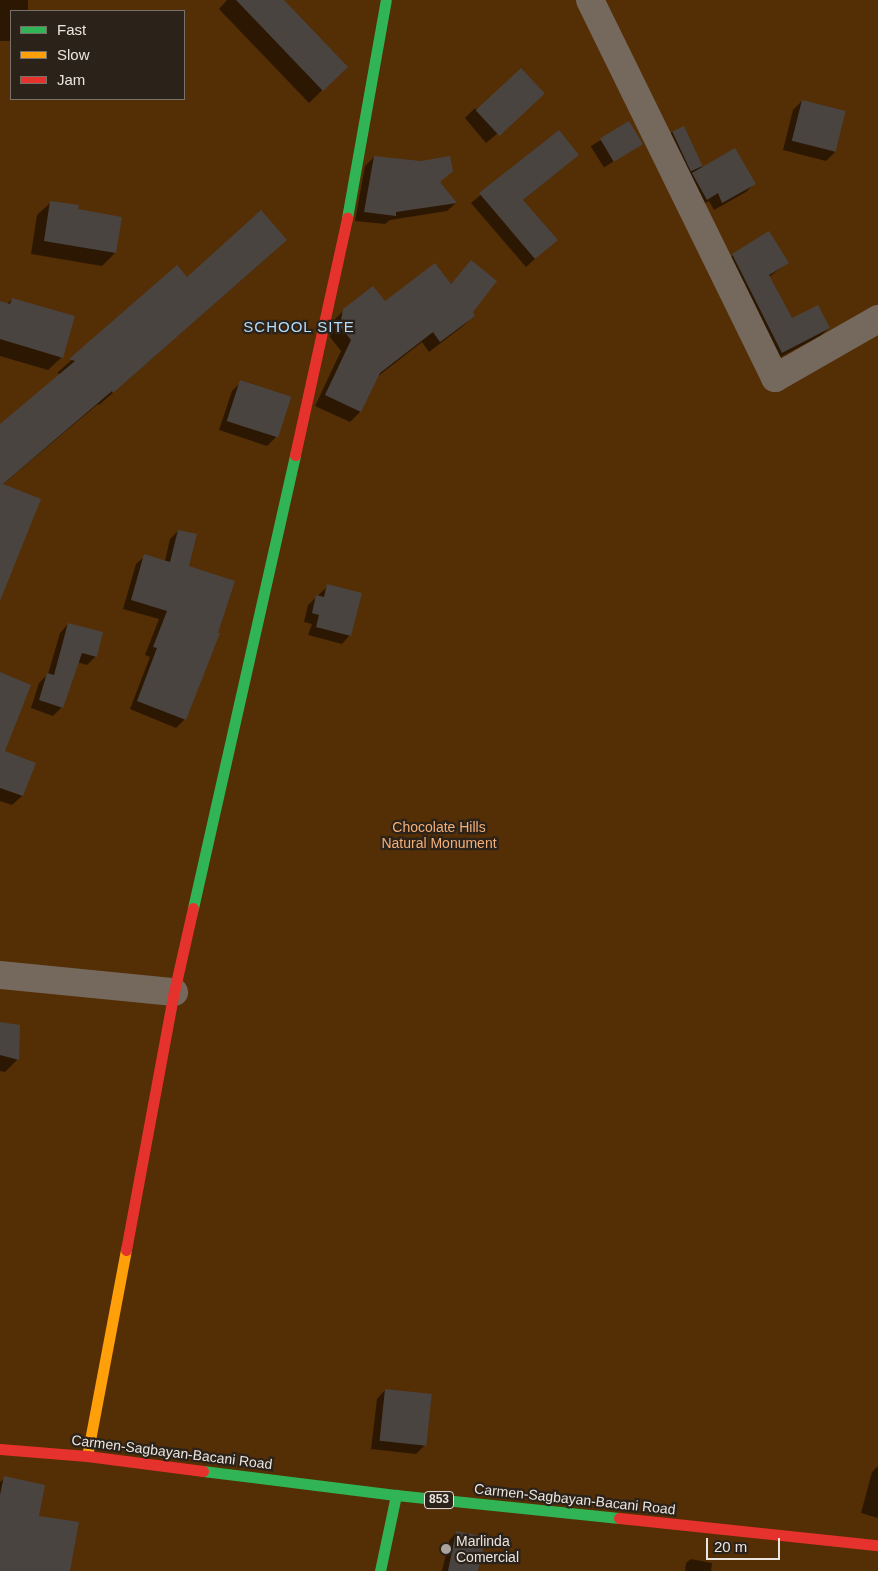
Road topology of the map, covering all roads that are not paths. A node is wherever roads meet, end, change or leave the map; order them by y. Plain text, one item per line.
1 (386, 0) edge
2 (590, 0) edge
3 (878, 319) edge
4 (0, 975) edge
5 (174, 992) junction
6 (0, 1449) edge
7 (87, 1456) junction
8 (396, 1495) junction
9 (878, 1546) edge
10 (380, 1571) edge

1 - 5 street
2 - 3 street
4 - 5 street
5 - 7 street
6 - 7 street, Carmen-Sagbayan-Bacani Road / 853
7 - 8 street, Carmen-Sagbayan-Bacani Road / 853
8 - 9 street, Carmen-Sagbayan-Bacani Road / 853
8 - 10 street

